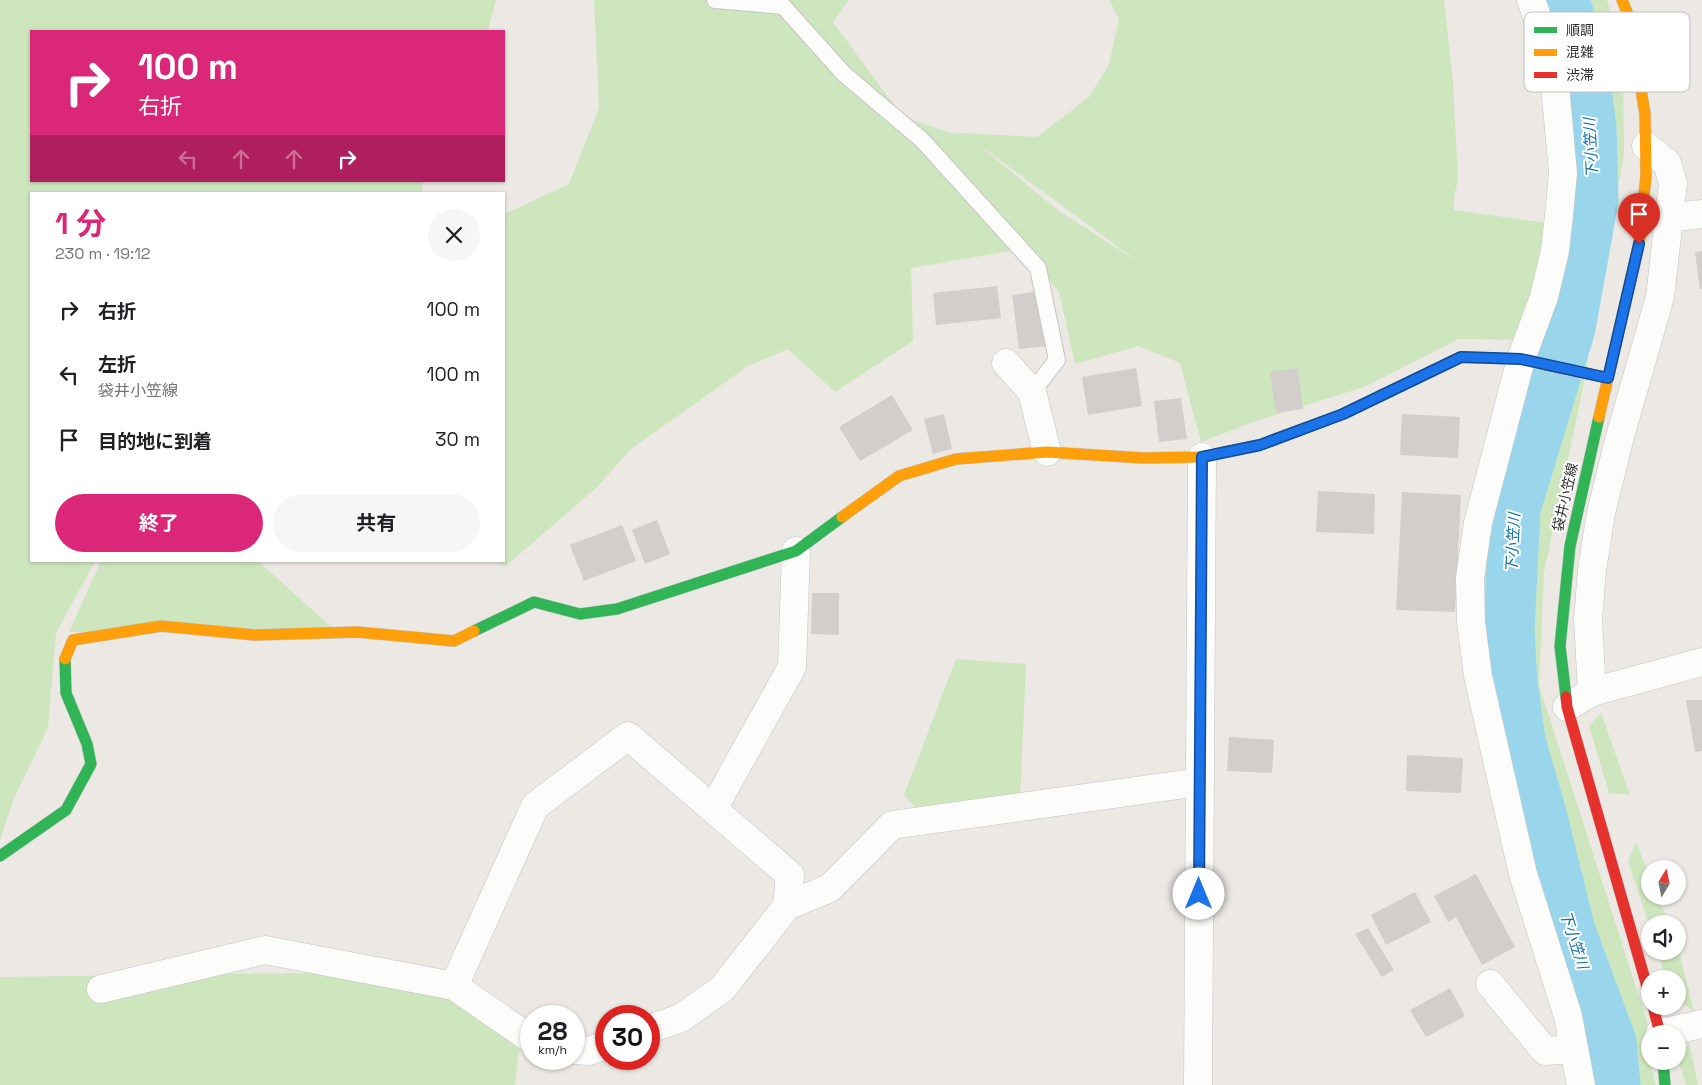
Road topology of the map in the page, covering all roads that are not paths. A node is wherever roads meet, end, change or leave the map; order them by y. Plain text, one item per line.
1 (716, 0) edge
2 (1531, 0) edge
3 (1622, 0) edge
4 (1535, 12) edge
5 (1627, 12) edge
6 (1556, 92) edge
7 (1641, 92) edge
8 (1646, 146) junction
9 (1702, 214) edge
10 (1669, 218) junction
11 (1521, 359) junction
12 (1006, 364) dead end
13 (1608, 378) junction
14 (1032, 392) junction
15 (1047, 452) junction
16 (1202, 457) junction
17 (796, 551) junction
18 (1702, 662) edge
19 (1592, 692) junction
20 (1567, 708) junction
21 (1200, 782) junction
22 (713, 809) junction
23 (0, 856) edge
24 (787, 906) junction
25 (1642, 970) edge
26 (1490, 984) dead end
27 (454, 986) junction
28 (101, 989) dead end
29 (1702, 1024) edge
30 (660, 1025) edge
31 (1686, 1028) edge
32 (520, 1031) edge
33 (1574, 1049) junction
34 (1664, 1070) edge
35 (1198, 1085) edge
36 (1580, 1085) edge
37 (1665, 1085) edge

1 - 14 lane
2 - 4 street
3 - 5 street, 袋井小笠線
6 - 11 street
7 - 8 street, 袋井小笠線
8 - 10 street
8 - 13 street, 袋井小笠線
9 - 10 street
10 - 19 street
11 - 13 street
11 - 16 street
11 - 33 street
12 - 14 street
13 - 20 street, 袋井小笠線
14 - 15 street
15 - 16 street
15 - 17 street
16 - 21 street
17 - 22 street
17 - 23 street
18 - 19 street
19 - 20 street
20 - 25 street, 袋井小笠線
21 - 24 street
21 - 35 street
22 - 24 street
22 - 27 street
24 - 30 street
26 - 33 street
27 - 28 street
27 - 32 street
29 - 31 street
33 - 36 street
34 - 37 street

